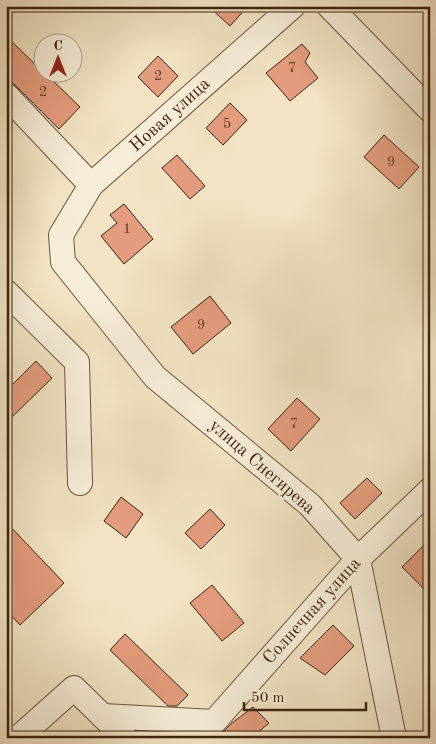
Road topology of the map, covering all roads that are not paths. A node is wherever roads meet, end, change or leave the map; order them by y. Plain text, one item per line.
1 (293, 6) edge
2 (329, 6) edge
3 (6, 95) edge
4 (430, 110) edge
5 (91, 185) junction
6 (61, 234) joint
7 (6, 292) edge
8 (80, 483) dead end
9 (430, 490) edge
10 (358, 559) junction
11 (104, 716) junction
12 (18, 738) edge
13 (125, 738) edge
14 (394, 738) edge

1 - 5 street, Новая улица
2 - 4 street
3 - 5 street
5 - 6 street, Новая улица
6 - 10 street, улица Снегирева
7 - 8 street
9 - 10 street, Солнечная улица
10 - 11 street, Солнечная улица
10 - 14 street
11 - 12 street
11 - 13 street

